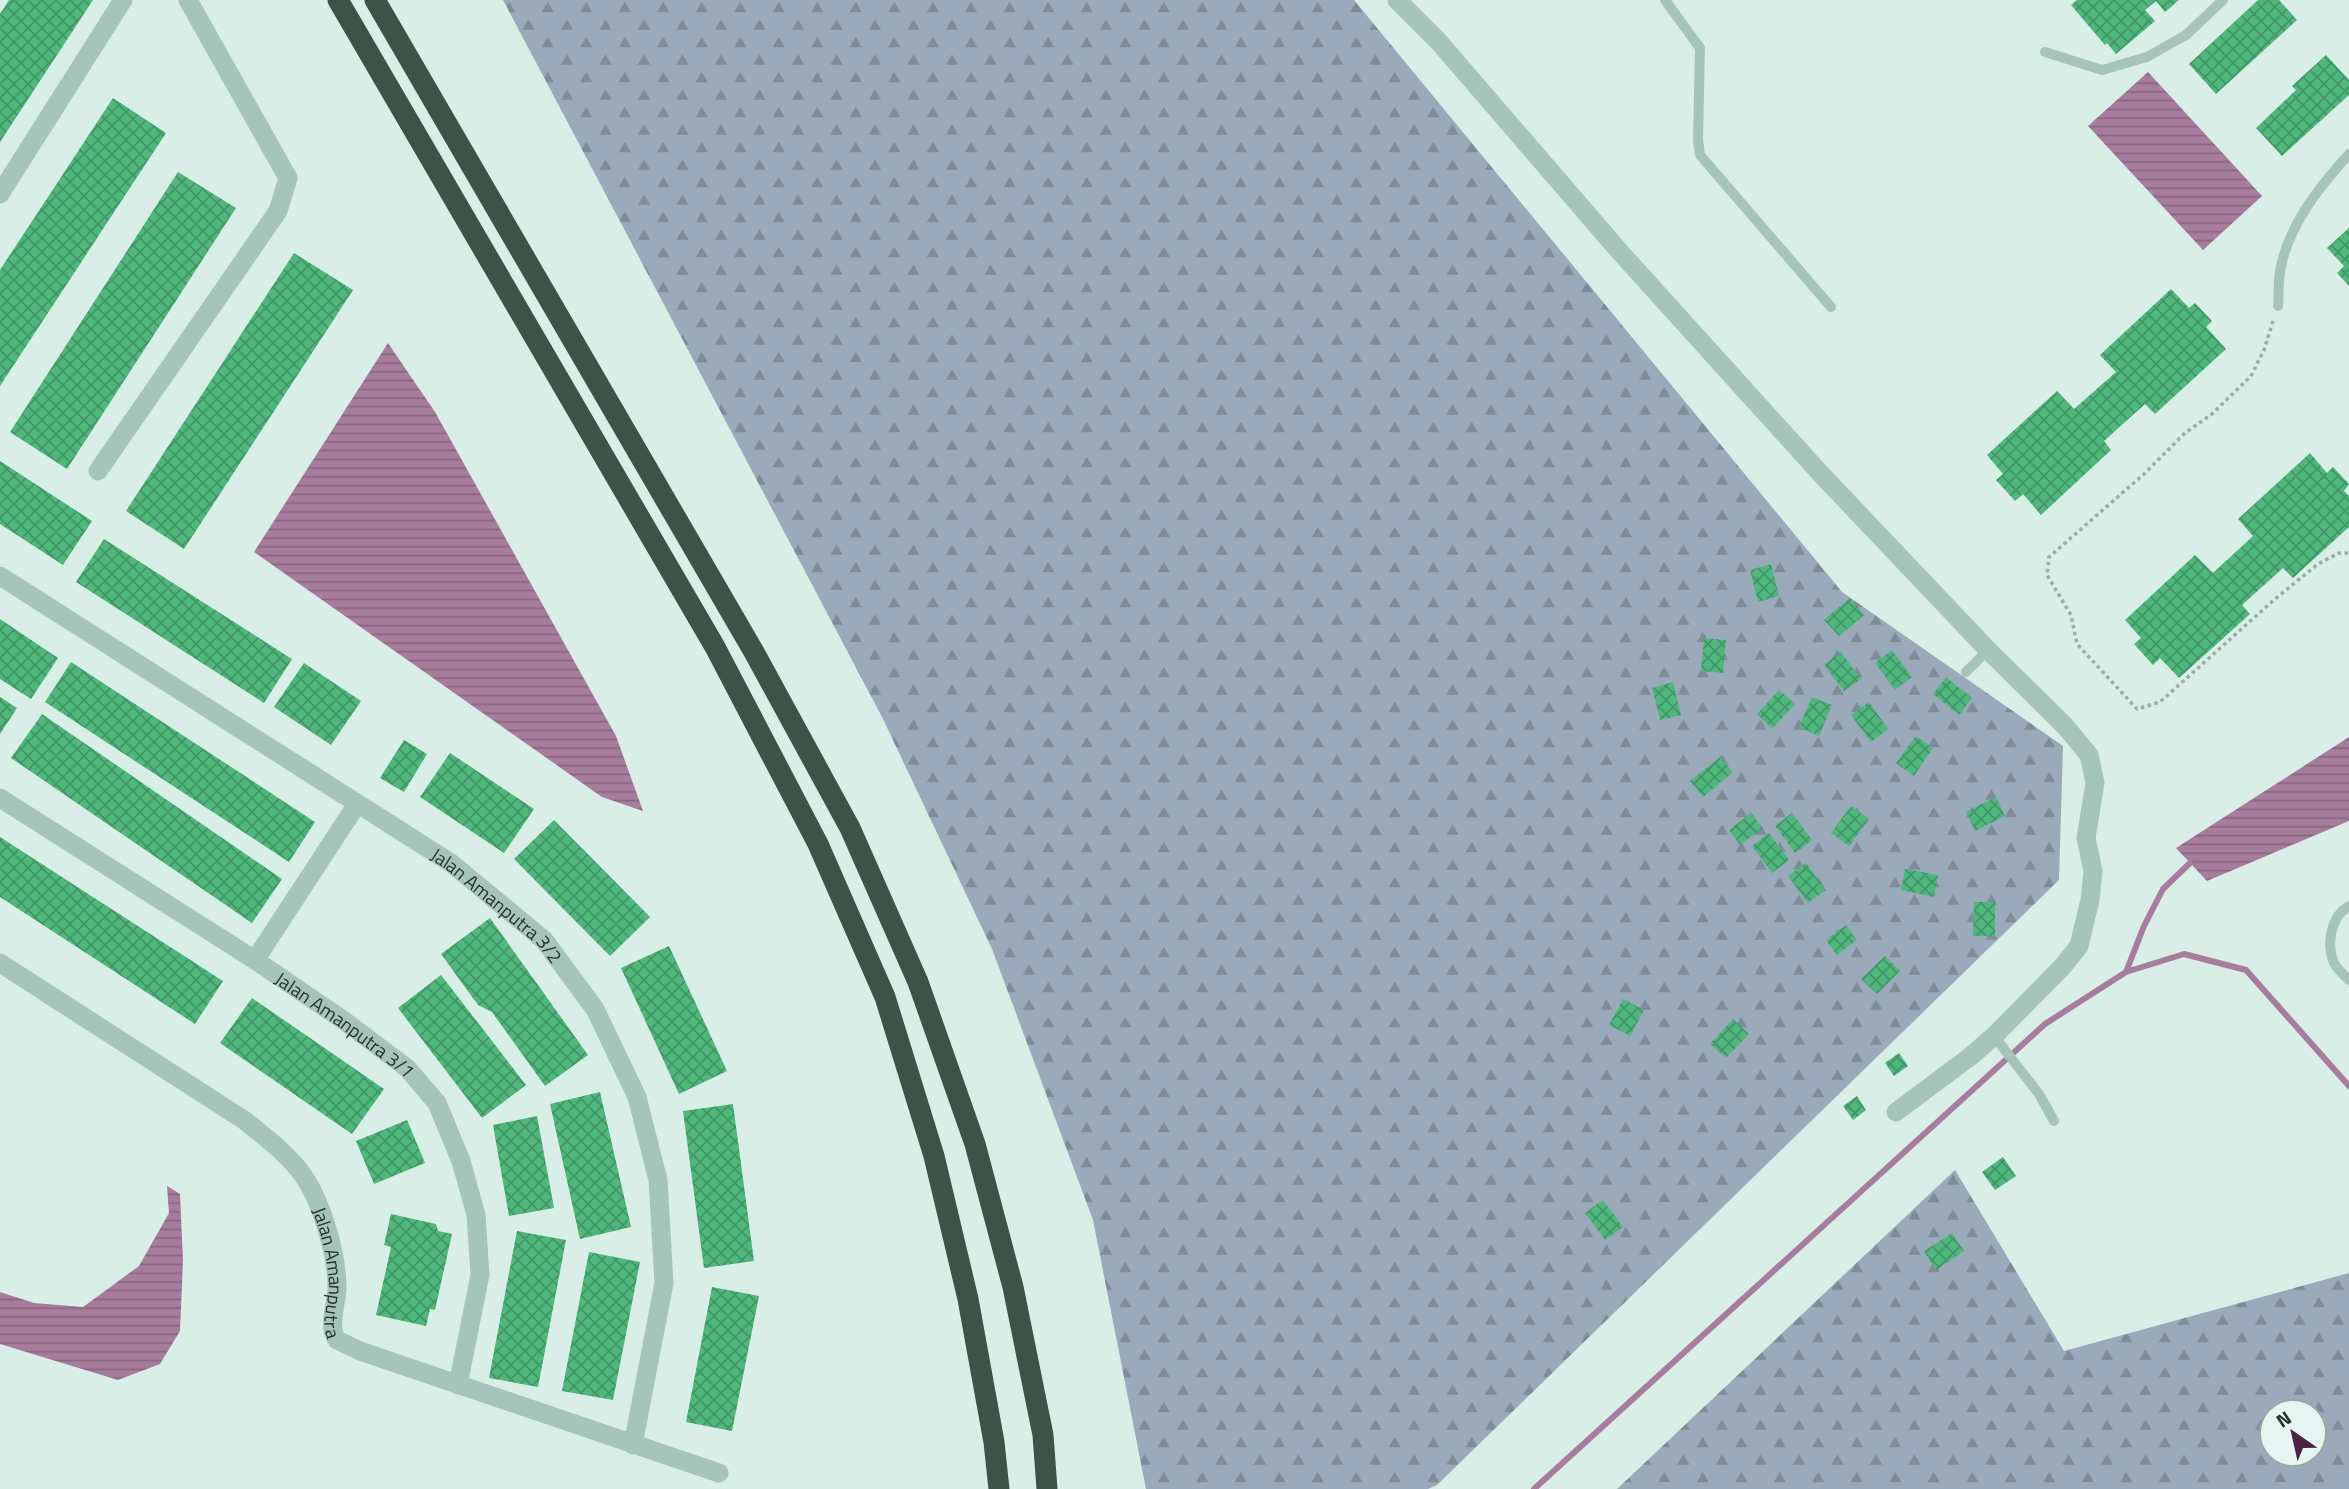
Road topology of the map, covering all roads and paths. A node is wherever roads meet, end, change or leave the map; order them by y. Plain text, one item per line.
1 (124, 0) edge
2 (188, 0) edge
3 (338, 0) edge
4 (375, 0) edge
5 (1396, 0) edge
6 (1665, 0) edge
7 (2223, 0) edge
8 (2045, 52) dead end
9 (2349, 154) edge
10 (0, 194) edge
11 (2278, 306) joint
12 (1831, 307) dead end
13 (98, 471) dead end
14 (2349, 553) edge
15 (0, 576) edge
16 (1988, 650) junction
17 (1966, 673) dead end
18 (0, 798) edge
19 (357, 804) junction
20 (2349, 906) edge
21 (255, 960) junction
22 (0, 963) edge
23 (2349, 980) edge
24 (1994, 1036) junction
25 (1896, 1112) dead end
26 (2054, 1121) dead end
27 (457, 1385) junction
28 (633, 1445) junction
29 (719, 1473) dead end
30 (999, 1489) edge
31 (1047, 1489) edge

1 - 10 street
2 - 13 street
3 - 30 highway
4 - 31 highway
5 - 16 street
6 - 12 lane
7 - 8 lane
9 - 11 lane
11 - 14 path
15 - 19 street, Jalan Amanputra 3/2
16 - 17 lane
16 - 24 street
18 - 21 street, Jalan Amanputra 3/1
19 - 21 street
19 - 28 street, Jalan Amanputra 3/2
20 - 23 lane
21 - 27 street, Jalan Amanputra 3/1
22 - 27 street, Jalan Amanputra
24 - 25 street
24 - 26 lane
27 - 28 street, Jalan Amanputra
28 - 29 street, Jalan Amanputra

